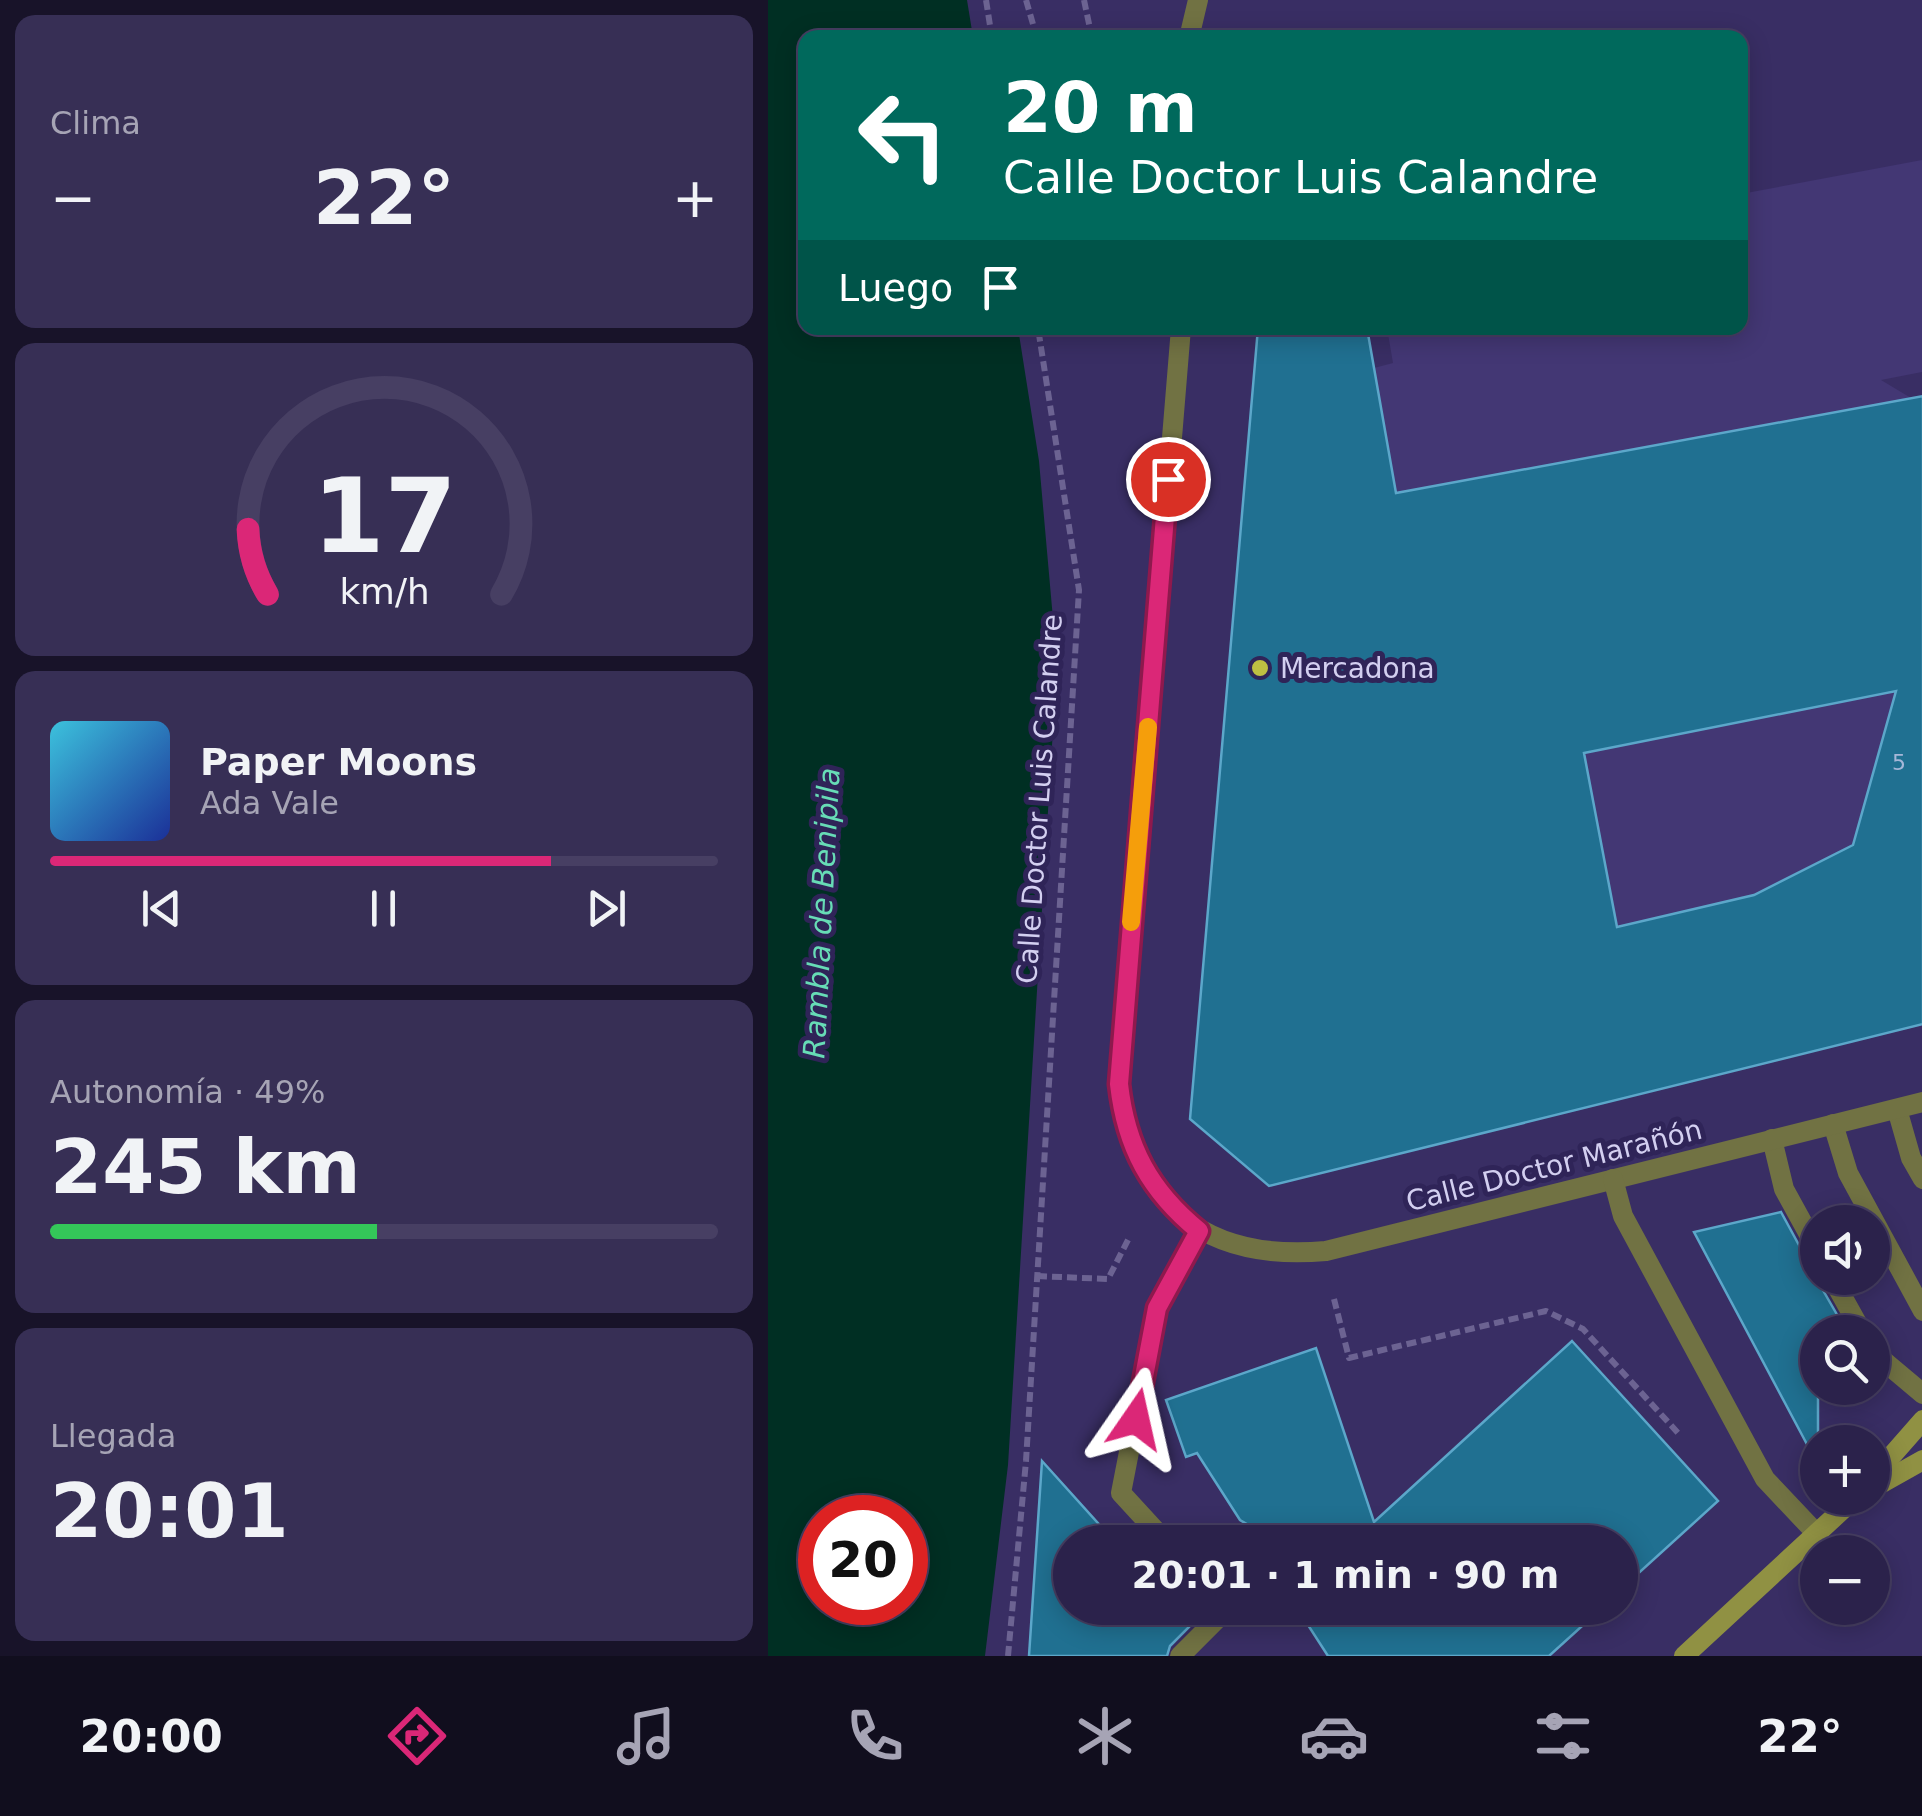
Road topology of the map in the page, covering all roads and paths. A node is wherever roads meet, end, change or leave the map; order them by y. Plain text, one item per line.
1 (986, 0) edge
2 (1026, 0) edge
3 (1084, 0) edge
4 (1198, 0) edge
5 (991, 30) edge
6 (1034, 30) edge
7 (1090, 30) edge
8 (1191, 30) edge
9 (1039, 335) edge
10 (1180, 335) edge
11 (1922, 1102) edge
12 (1897, 1109) junction
13 (1834, 1124) junction
14 (1772, 1139) junction
15 (1614, 1179) junction
16 (1922, 1179) edge
17 (1800, 1218) edge
18 (1134, 1229) dead end
19 (1199, 1231) junction
20 (1038, 1276) junction
21 (1332, 1290) dead end
22 (1922, 1311) edge
23 (1890, 1367) edge
24 (1922, 1394) edge
25 (1922, 1420) edge
26 (1688, 1444) dead end
27 (1890, 1457) edge
28 (1922, 1460) edge
29 (1890, 1478) edge
30 (1837, 1515) edge
31 (1150, 1525) edge
32 (1816, 1533) junction
33 (1209, 1625) edge
34 (1008, 1656) edge
35 (1180, 1656) edge
36 (1684, 1656) edge

1 - 5 path
2 - 6 path
3 - 7 path
4 - 8 street
9 - 20 path, Calle Doctor Luis Calandre
10 - 19 street
11 - 12 street, Calle Doctor Marañón
12 - 13 street, Calle Doctor Marañón
12 - 16 street
13 - 14 street, Calle Doctor Marañón
13 - 22 street
14 - 15 street, Calle Doctor Marañón
14 - 17 street
15 - 19 street, Calle Doctor Marañón
15 - 32 street
18 - 20 path
19 - 31 street
20 - 34 path, Calle Doctor Luis Calandre
21 - 26 path
23 - 24 street
25 - 27 main road
28 - 29 main road
30 - 32 main road
32 - 36 main road
33 - 35 street

